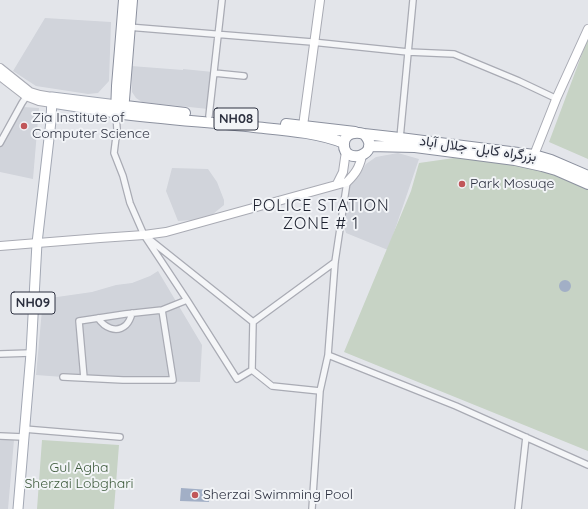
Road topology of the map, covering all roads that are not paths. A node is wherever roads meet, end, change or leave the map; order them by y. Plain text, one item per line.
1 (124, 0) edge
2 (132, 0) edge
3 (222, 0) edge
4 (320, 0) edge
5 (413, 0) edge
6 (126, 27) junction
7 (588, 29) edge
8 (218, 33) junction
9 (314, 42) junction
10 (408, 52) junction
11 (0, 68) edge
12 (214, 73) junction
13 (0, 76) edge
14 (244, 76) dead end
15 (28, 94) junction
16 (557, 97) junction
17 (52, 100) junction
18 (120, 109) junction
19 (209, 116) junction
20 (303, 126) junction
21 (360, 133) junction
22 (400, 138) junction
23 (0, 143) edge
24 (369, 146) junction
25 (345, 147) junction
26 (534, 155) junction
27 (362, 156) junction
28 (588, 176) edge
29 (347, 182) junction
30 (337, 184) junction
31 (588, 184) edge
32 (144, 236) junction
33 (37, 243) junction
34 (0, 246) edge
35 (335, 262) junction
36 (187, 300) junction
37 (162, 310) junction
38 (132, 313) junction
39 (98, 318) junction
40 (253, 322) junction
41 (31, 353) junction
42 (0, 354) edge
43 (328, 355) junction
44 (252, 370) junction
45 (63, 377) dead end
46 (84, 378) junction
47 (320, 391) junction
48 (24, 433) junction
49 (0, 436) edge
50 (120, 437) dead end
51 (526, 437) junction
52 (588, 465) edge
53 (18, 509) edge
54 (312, 509) edge
55 (518, 509) edge

1 - 6 highway
2 - 6 highway
3 - 8 street
4 - 9 main road
5 - 10 street
6 - 8 street
6 - 18 highway
7 - 16 main road
8 - 9 street
8 - 12 street
9 - 10 street
9 - 20 main road
10 - 16 street
10 - 22 street
11 - 15 main road
12 - 14 street
12 - 19 street
13 - 15 main road
15 - 17 main road
15 - 23 street
16 - 26 main road
17 - 18 main road
17 - 33 main road, NH09
18 - 19 highway, بزرگراه کابل- جلال آباد / NH08
18 - 25 highway, NH08
18 - 32 street
19 - 20 highway, بزرگراه کابل- جلال آباد / NH08
20 - 21 highway, بزرگراه کابل- جلال آباد / NH08
21 - 22 highway, بزرگراه کابل- جلال آباد / NH08
21 - 24 highway
21 - 25 highway
22 - 26 highway, بزرگراه کابل- جلال آباد / NH08
24 - 27 highway
24 - 31 highway, بزرگراه کابل- جلال آباد
25 - 27 highway
25 - 30 main road
26 - 28 highway, بزرگراه کابل- جلال آباد / NH08
27 - 29 main road
29 - 30 main road
29 - 35 street
30 - 32 main road
32 - 33 main road
32 - 36 street
32 - 40 street
33 - 34 main road
33 - 41 main road, NH09
35 - 40 street
35 - 43 street
36 - 37 street
36 - 44 street
37 - 38 street
37 - 46 street
38 - 39 street
38 - 39 street
39 - 46 street
40 - 44 street
41 - 42 street
41 - 48 main road, NH09
43 - 47 street
43 - 51 street
44 - 47 street
45 - 46 street
47 - 54 street
48 - 49 street
48 - 50 street
48 - 53 main road, NH09
51 - 52 street
51 - 55 street

